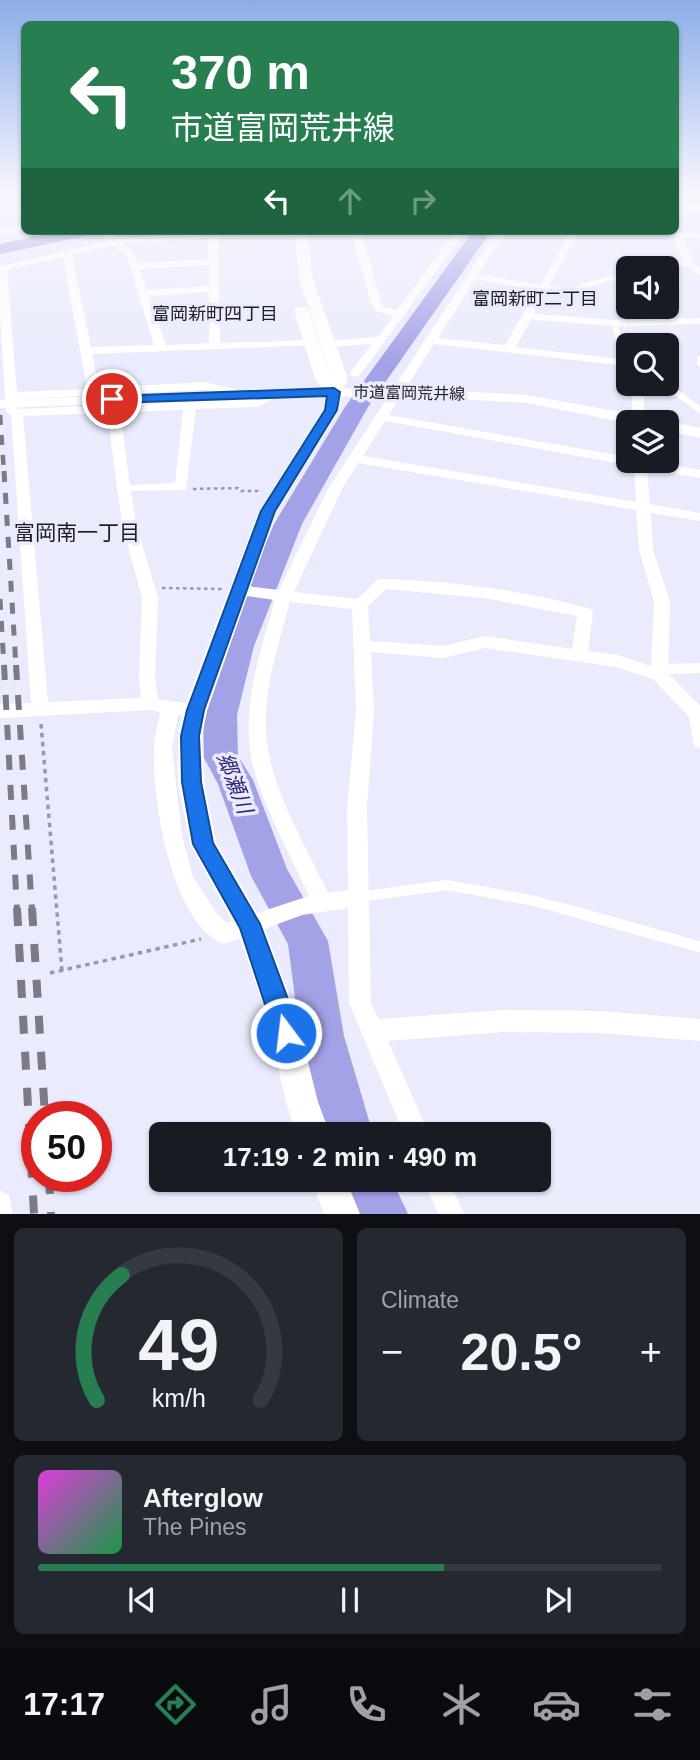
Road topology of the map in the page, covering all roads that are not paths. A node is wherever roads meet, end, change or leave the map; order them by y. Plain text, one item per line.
1 (79, 251) edge
2 (126, 251) edge
3 (214, 251) edge
4 (295, 251) edge
5 (300, 251) edge
6 (361, 251) edge
7 (447, 251) edge
8 (488, 251) edge
9 (566, 251) edge
10 (684, 251) edge
11 (66, 254) junction
12 (214, 262) junction
13 (689, 264) junction
14 (679, 265) edge
15 (134, 266) junction
16 (700, 272) edge
17 (472, 276) junction
18 (616, 277) edge
19 (543, 288) junction
20 (214, 289) junction
21 (142, 293) junction
22 (400, 314) junction
23 (528, 316) junction
24 (700, 321) edge
25 (615, 323) junction
26 (618, 333) edge
27 (381, 340) junction
28 (429, 340) junction
29 (311, 343) junction
30 (328, 344) junction
31 (215, 347) junction
32 (160, 348) junction
33 (509, 349) junction
34 (85, 351) junction
35 (616, 362) edge
36 (355, 374) dead end
37 (343, 392) junction
38 (395, 392) junction
39 (94, 393) junction
40 (276, 393) junction
41 (231, 394) junction
42 (679, 394) edge
43 (6, 400) edge
44 (190, 406) junction
45 (113, 409) junction
46 (700, 410) edge
47 (17, 413) junction
48 (616, 416) edge
49 (382, 417) junction
50 (679, 429) edge
51 (700, 433) edge
52 (616, 458) edge
53 (356, 459) junction
54 (679, 470) edge
55 (641, 473) edge
56 (700, 474) edge
57 (134, 488) dead end
58 (643, 507) junction
59 (700, 517) edge
60 (239, 590) junction
61 (284, 596) junction
62 (360, 605) junction
63 (363, 646) junction
64 (579, 657) junction
65 (700, 668) edge
66 (659, 672) junction
67 (150, 704) junction
68 (170, 707) junction
69 (195, 710) junction
70 (0, 711) edge
71 (40, 711) junction
72 (699, 716) edge
73 (700, 741) edge
74 (359, 897) junction
75 (312, 904) junction
76 (249, 924) junction
77 (700, 947) edge
78 (700, 1030) edge
79 (373, 1031) junction
80 (309, 1122) edge
81 (412, 1122) edge
82 (334, 1192) edge
83 (441, 1192) edge
84 (0, 1204) edge
85 (0, 1214) edge
86 (342, 1214) edge
87 (451, 1214) edge

1 - 11 street
2 - 15 street
3 - 12 street
4 - 29 main road
5 - 30 main road
6 - 22 street
7 - 22 street
8 - 17 street
9 - 19 street
10 - 13 street
11 - 34 street
11 - 43 street
12 - 15 street
12 - 20 street
13 - 14 lane
13 - 16 street
15 - 21 street
17 - 19 street
17 - 28 street
18 - 19 lane
19 - 23 street
20 - 21 street
20 - 31 street
21 - 32 street
22 - 27 street
23 - 25 lane
23 - 33 street
24 - 25 lane
25 - 26 lane
27 - 30 street
27 - 36 street
28 - 33 street
28 - 38 street
29 - 31 street
29 - 37 main road
30 - 37 main road
31 - 32 street
32 - 34 street
33 - 35 street
34 - 39 street
37 - 38 street, 市道富岡荒井線
37 - 40 street, 市道富岡荒井線
37 - 60 main road
38 - 48 street, 市道富岡荒井線
38 - 49 street
39 - 41 street
39 - 43 street
40 - 41 street, 市道富岡荒井線
40 - 44 street
41 - 43 street, 市道富岡荒井線
42 - 46 lane
43 - 47 street
44 - 45 street
44 - 57 street
45 - 47 street
45 - 67 street
47 - 71 street
49 - 52 street
49 - 53 street
50 - 51 street
53 - 58 street
53 - 61 street
54 - 56 street
55 - 58 street
58 - 59 street
58 - 66 street
60 - 61 street
60 - 69 main road
61 - 62 street
61 - 75 street
62 - 63 street
62 - 64 street
63 - 64 street
63 - 74 street
64 - 66 street
65 - 66 lane
66 - 72 street
67 - 68 street
67 - 71 street
68 - 69 street
68 - 76 street
69 - 76 main road
70 - 71 street
72 - 73 street
74 - 75 street
74 - 77 lane
74 - 79 street
75 - 76 street
76 - 80 main road
78 - 79 street
79 - 81 street
82 - 86 main road
83 - 87 street
84 - 85 street

